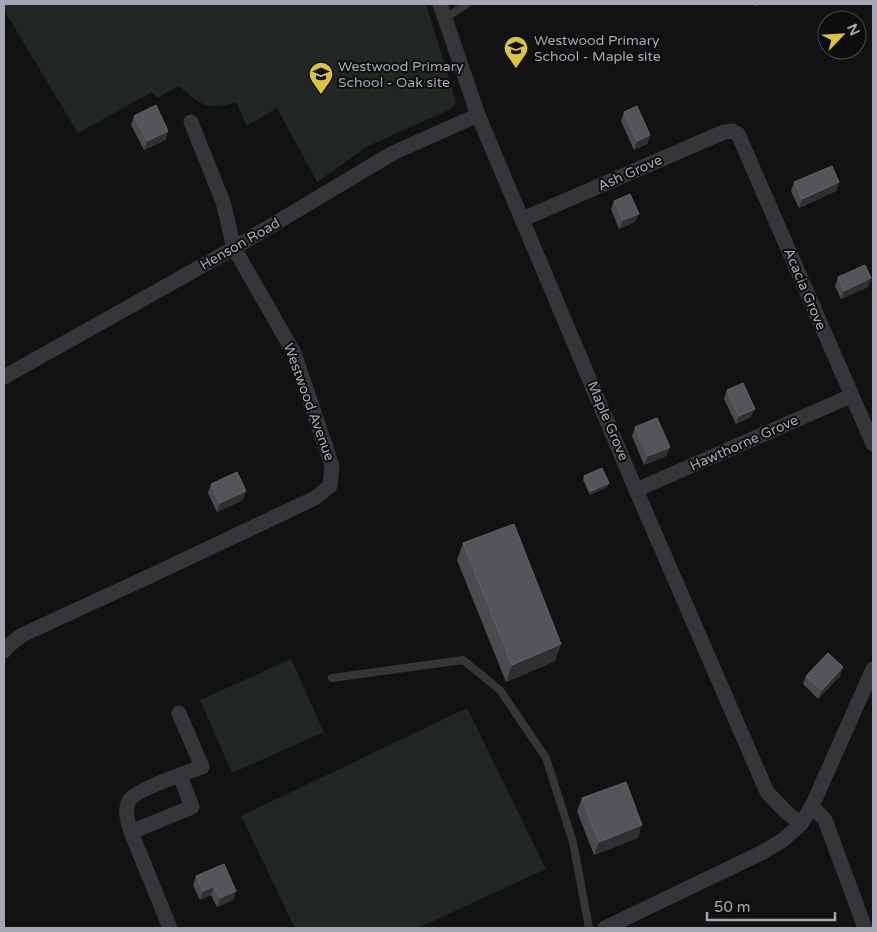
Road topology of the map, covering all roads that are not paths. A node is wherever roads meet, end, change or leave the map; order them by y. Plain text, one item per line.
1 (440, 4) edge
2 (467, 4) edge
3 (445, 18) junction
4 (478, 115) junction
5 (191, 122) dead end
6 (738, 134) joint
7 (523, 219) junction
8 (234, 248) junction
9 (4, 377) edge
10 (851, 396) junction
11 (873, 444) edge
12 (636, 490) junction
13 (5, 647) edge
14 (873, 669) edge
15 (332, 678) dead end
16 (179, 712) dead end
17 (180, 776) junction
18 (812, 806) junction
19 (801, 824) junction
20 (131, 832) junction
21 (170, 928) edge
22 (589, 928) edge
23 (605, 928) edge
24 (866, 928) edge

1 - 3 street, Maple Grove
2 - 3 lane
3 - 4 street, Maple Grove
4 - 7 street, Maple Grove
4 - 8 street, Henson Road
5 - 8 street, Westwood Avenue
6 - 7 street, Ash Grove
6 - 10 street, Acacia Grove
7 - 12 street, Maple Grove
8 - 9 street, Henson Road
8 - 13 street, Westwood Avenue
10 - 11 street, Acacia Grove
10 - 12 street, Hawthorne Grove
12 - 19 street, Maple Grove
14 - 18 street
15 - 22 lane
16 - 17 street
17 - 20 street
17 - 20 street
18 - 19 street
18 - 24 street
19 - 23 street
20 - 21 street

